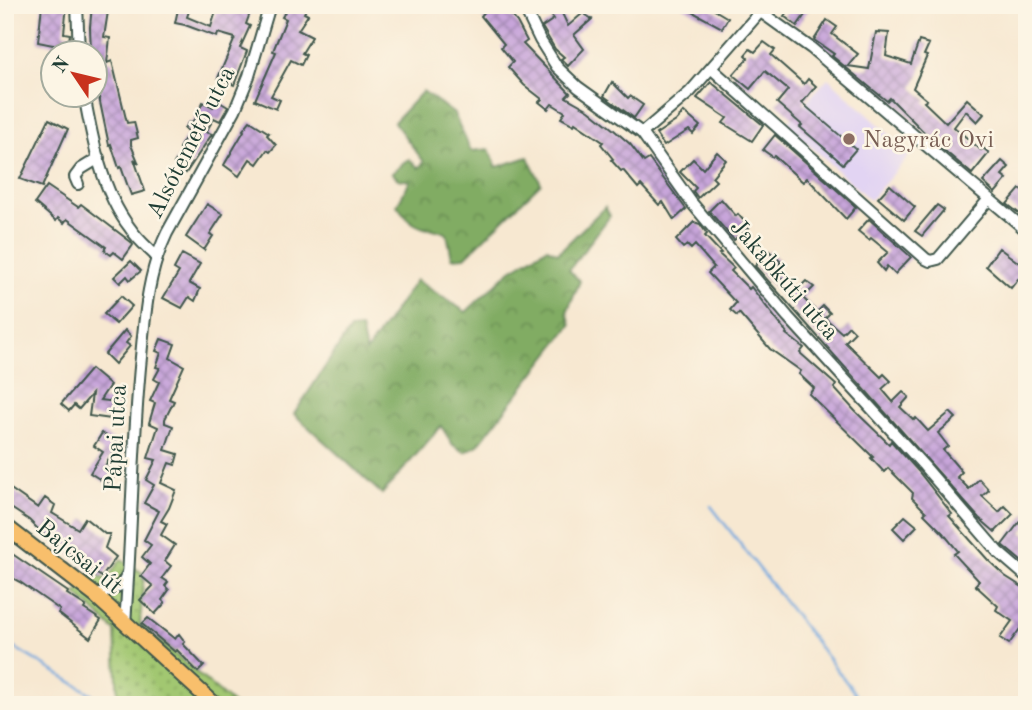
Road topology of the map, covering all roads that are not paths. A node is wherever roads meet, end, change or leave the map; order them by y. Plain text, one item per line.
1 (76, 5) edge
2 (270, 5) edge
3 (523, 5) edge
4 (755, 8) edge
5 (78, 38) edge
6 (712, 69) junction
7 (87, 108) edge
8 (642, 133) junction
9 (99, 158) junction
10 (78, 184) dead end
11 (989, 199) junction
12 (1027, 231) edge
13 (156, 256) junction
14 (5, 526) edge
15 (129, 571) junction
16 (1027, 577) edge
17 (96, 596) junction
18 (125, 623) junction
19 (215, 705) edge

1 - 5 street
2 - 13 street, Alsótemető utca
3 - 8 street, Jakabkúti utca
4 - 6 street
4 - 11 street
6 - 8 street
6 - 11 street
7 - 9 street
8 - 16 street, Jakabkúti utca
9 - 10 street
9 - 13 street
11 - 12 street
13 - 15 street, Pápai utca
14 - 17 main road, Bajcsai út
15 - 17 street
15 - 18 street, Pápai utca
17 - 18 main road, Bajcsai út
18 - 19 main road, Bajcsai út

